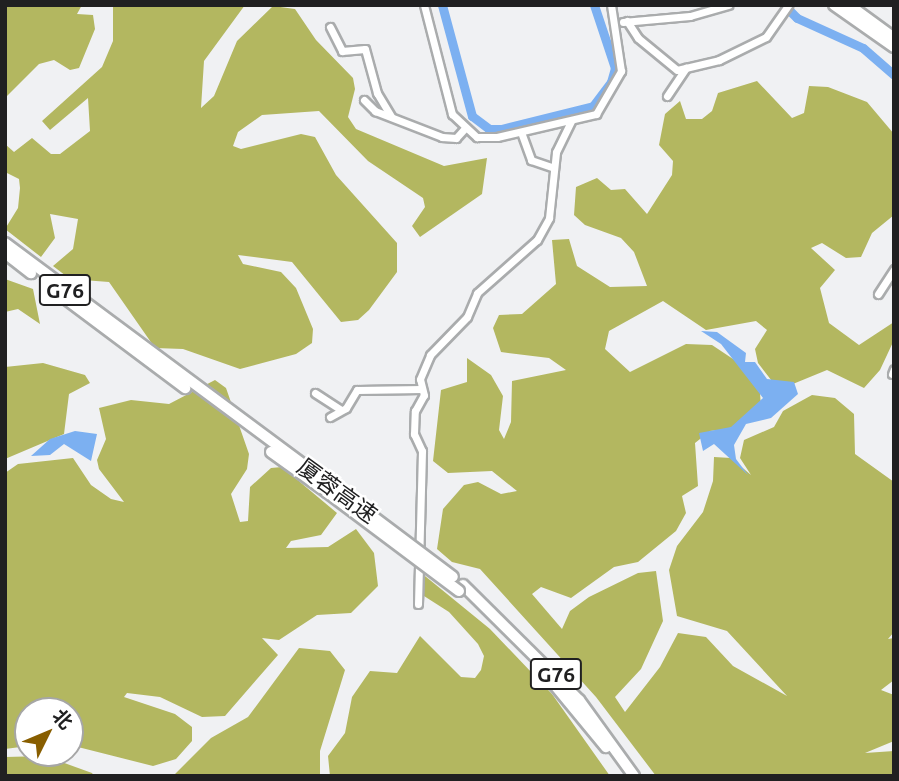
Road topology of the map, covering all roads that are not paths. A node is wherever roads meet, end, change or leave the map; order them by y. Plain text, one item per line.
1 (424, 5) edge
2 (611, 5) edge
3 (728, 5) edge
4 (773, 5) edge
5 (788, 5) edge
6 (834, 5) edge
7 (849, 5) edge
8 (782, 12) junction
9 (627, 21) junction
10 (615, 24) junction
11 (330, 27) dead end
12 (894, 38) edge
13 (894, 47) edge
14 (687, 67) junction
15 (667, 96) dead end
16 (364, 100) dead end
17 (391, 116) junction
18 (571, 121) junction
19 (465, 128) junction
20 (521, 132) junction
21 (554, 168) junction
22 (5, 243) edge
23 (5, 253) edge
24 (894, 269) edge
25 (892, 280) edge
26 (878, 294) dead end
27 (125, 338) junction
28 (422, 389) junction
29 (316, 393) dead end
30 (341, 410) junction
31 (330, 417) dead end
32 (461, 588) junction
33 (418, 604) dead end
34 (627, 776) edge
35 (634, 776) edge

1 - 19 street
2 - 10 street
3 - 9 street
4 - 8 street
5 - 8 street
6 - 13 highway
7 - 12 highway
8 - 14 street
9 - 10 street
9 - 14 street
10 - 18 street
11 - 17 street
14 - 15 street
16 - 17 street
17 - 19 street
18 - 20 street
18 - 21 street
19 - 20 street
20 - 21 street
21 - 28 street
22 - 27 highway, 厦蓉高速 / G76
23 - 27 highway, 厦蓉高速 / G76
24 - 25 street
25 - 26 street
27 - 32 highway, 厦蓉高速 / G76, bridge
28 - 30 street
28 - 33 street
29 - 30 street
30 - 31 street
32 - 34 highway, 厦蓉高速 / G76
32 - 35 highway, 厦蓉高速 / G76

